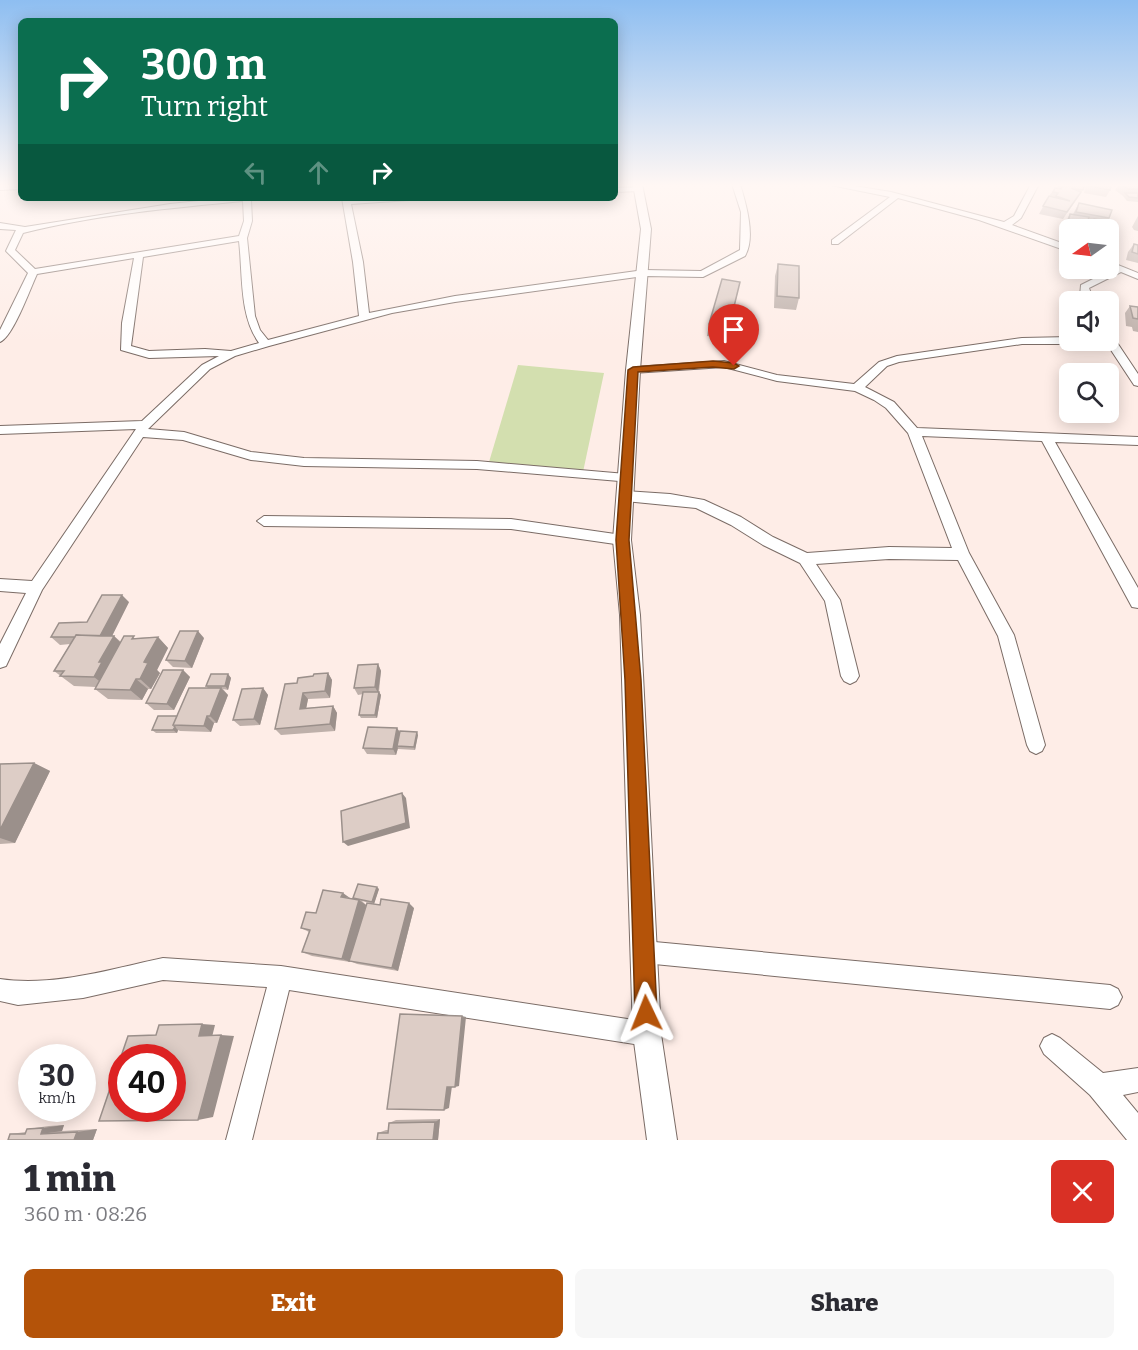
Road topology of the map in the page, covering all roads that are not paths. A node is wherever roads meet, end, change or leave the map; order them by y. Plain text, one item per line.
1 (18, 237) edge
2 (352, 237) edge
3 (646, 237) edge
4 (745, 237) edge
5 (841, 237) edge
6 (1036, 237) edge
7 (243, 238) joint
8 (835, 242) dead end
9 (1059, 245) edge
10 (139, 257) junction
11 (1120, 269) joint
12 (33, 272) junction
13 (644, 273) junction
14 (1138, 276) edge
15 (1084, 291) edge
16 (364, 316) junction
17 (0, 339) edge
18 (1059, 340) edge
19 (265, 344) junction
20 (1117, 351) edge
21 (231, 354) junction
22 (633, 370) junction
23 (1138, 383) edge
24 (857, 388) junction
25 (143, 429) junction
26 (0, 430) edge
27 (914, 432) junction
28 (1045, 436) junction
29 (1138, 441) edge
30 (625, 487) junction
31 (264, 521) dead end
32 (622, 540) junction
33 (962, 554) junction
34 (805, 559) junction
35 (0, 585) edge
36 (36, 587) junction
37 (1138, 602) edge
38 (0, 661) edge
39 (850, 676) dead end
40 (1036, 745) dead end
41 (644, 952) junction
42 (281, 977) junction
43 (0, 990) edge
44 (1110, 997) dead end
45 (647, 1034) junction
46 (1052, 1046) dead end
47 (1138, 1080) edge
48 (1099, 1086) junction
49 (1138, 1132) edge
50 (239, 1140) edge
51 (662, 1140) edge

1 - 12 street
2 - 16 street
3 - 13 street
4 - 13 street
5 - 8 street
6 - 9 street
7 - 10 street
7 - 19 street
10 - 12 street
10 - 21 street
11 - 14 street
11 - 15 street
12 - 17 street
13 - 16 street
13 - 22 street
16 - 19 street
18 - 24 street
19 - 21 street
20 - 23 street
21 - 25 street
22 - 24 street
22 - 30 street
24 - 27 street
25 - 26 street
25 - 30 street
25 - 36 street
27 - 28 street
27 - 33 street
28 - 29 street
28 - 37 street
30 - 32 street
30 - 34 street
31 - 32 street
32 - 41 street
33 - 34 street
33 - 40 street
34 - 39 street
35 - 36 street
36 - 38 street
41 - 44 street
41 - 45 street
42 - 43 street
42 - 45 street
42 - 50 street
45 - 51 street
46 - 48 street
47 - 48 street
48 - 49 street

